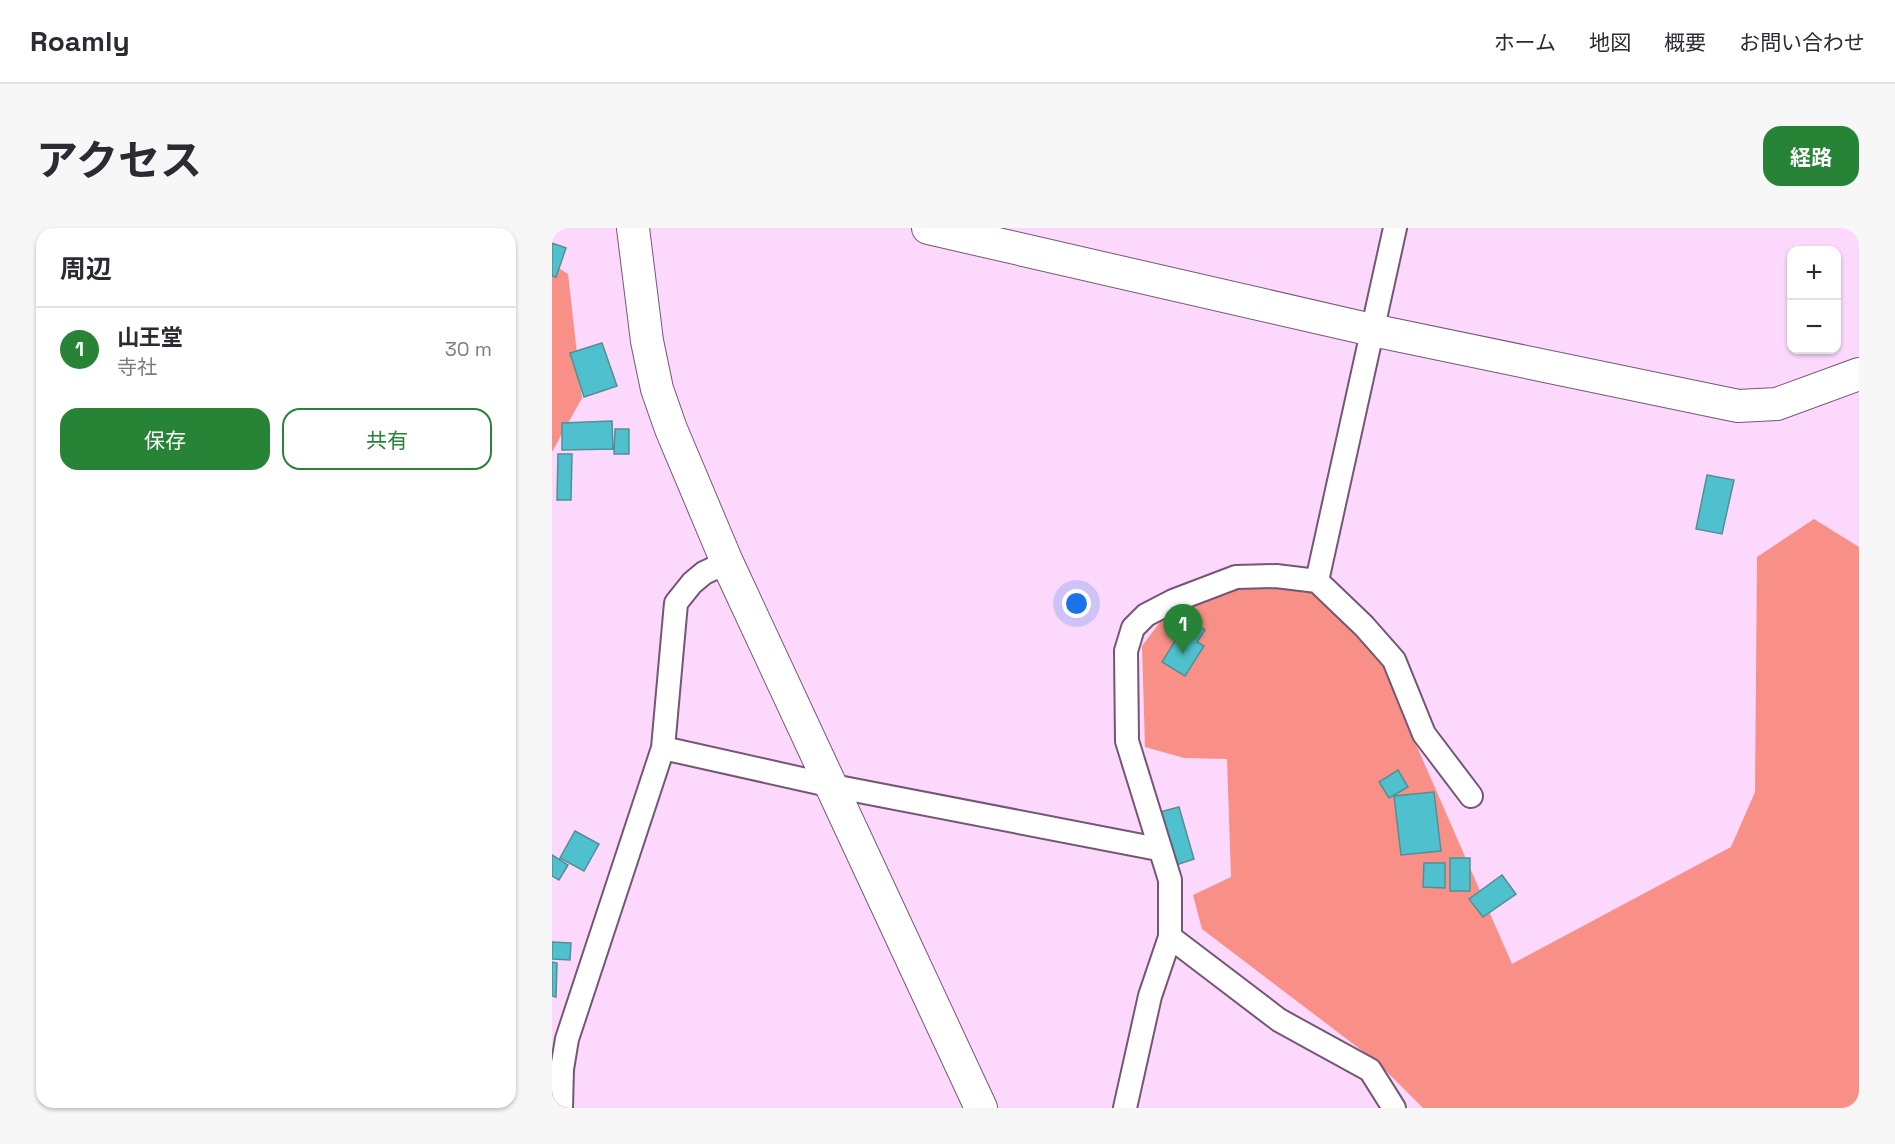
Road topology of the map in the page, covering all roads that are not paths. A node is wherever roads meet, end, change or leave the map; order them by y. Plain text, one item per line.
1 (633, 228) edge
2 (928, 228) edge
3 (1395, 228) edge
4 (1372, 330) junction
5 (1859, 374) edge
6 (727, 562) junction
7 (1317, 581) junction
8 (663, 748) junction
9 (832, 786) junction
10 (1472, 796) dead end
11 (1158, 849) junction
12 (1170, 937) junction
13 (561, 1108) edge
14 (981, 1108) edge
15 (1125, 1108) edge
16 (1394, 1108) edge

1 - 6 street
2 - 4 street
3 - 4 street
4 - 5 street
4 - 7 street
6 - 8 street
6 - 9 street
7 - 10 street
7 - 11 street
8 - 9 street
8 - 13 street
9 - 11 street
9 - 14 street
11 - 12 street
12 - 15 street
12 - 16 street

